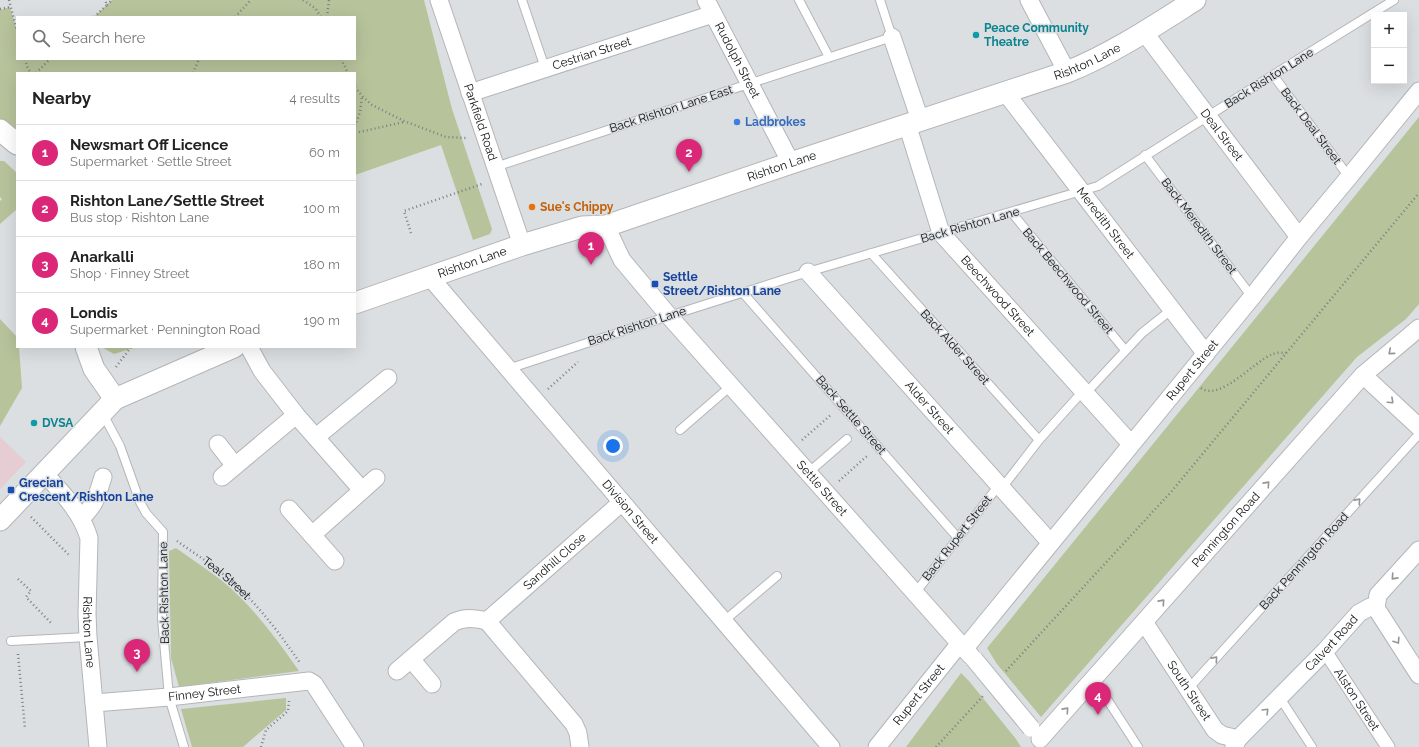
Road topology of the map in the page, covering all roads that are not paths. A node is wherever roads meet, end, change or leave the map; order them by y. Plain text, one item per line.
1 (439, 0) edge
2 (523, 0) edge
3 (799, 0) edge
4 (880, 0) edge
5 (1029, 0) edge
6 (1195, 0) edge
7 (1394, 0) edge
8 (709, 7) edge
9 (1144, 32) junction
10 (892, 37) junction
11 (830, 57) junction
12 (545, 68) junction
13 (1067, 72) junction
14 (1273, 75) junction
15 (750, 83) junction
16 (1419, 91) edge
17 (1005, 92) junction
18 (470, 93) junction
19 (1208, 116) junction
20 (913, 122) junction
21 (0, 130) edge
22 (16, 143) edge
23 (1145, 155) junction
24 (791, 163) junction
25 (497, 173) junction
26 (1349, 177) junction
27 (1081, 192) junction
28 (1012, 213) junction
29 (606, 226) junction
30 (941, 233) junction
31 (1299, 237) junction
32 (522, 244) junction
33 (871, 253) junction
34 (808, 272) junction
35 (429, 276) junction
36 (743, 293) junction
37 (1252, 298) junction
38 (356, 303) edge
39 (1171, 310) junction
40 (669, 316) junction
41 (1419, 328) edge
42 (86, 348) edge
43 (232, 348) edge
44 (250, 348) edge
45 (1125, 350) junction
46 (1206, 354) junction
47 (508, 369) junction
48 (1364, 375) junction
49 (388, 378) dead end
50 (732, 386) junction
51 (1085, 392) junction
52 (108, 406) junction
53 (296, 415) junction
54 (1419, 427) edge
55 (680, 430) dead end
56 (1419, 434) edge
57 (316, 438) junction
58 (847, 439) dead end
59 (1039, 440) junction
60 (218, 444) dead end
61 (1132, 444) junction
62 (235, 466) junction
63 (809, 472) junction
64 (44, 473) junction
65 (103, 477) dead end
66 (222, 477) dead end
67 (376, 478) dead end
68 (1001, 487) junction
69 (362, 490) junction
70 (622, 502) junction
71 (289, 509) dead end
72 (81, 518) junction
73 (0, 520) edge
74 (312, 535) junction
75 (958, 538) junction
76 (1050, 542) junction
77 (1419, 550) edge
78 (335, 561) dead end
79 (777, 576) dead end
80 (916, 592) junction
81 (1376, 608) junction
82 (487, 621) junction
83 (724, 621) junction
84 (1144, 622) junction
85 (88, 637) junction
86 (14, 641) road end
87 (966, 650) junction
88 (1325, 651) junction
89 (411, 659) junction
90 (397, 671) dead end
91 (1419, 675) edge
92 (1094, 679) junction
93 (432, 684) dead end
94 (1189, 688) junction
95 (169, 697) junction
96 (1280, 698) junction
97 (94, 703) junction
98 (1039, 738) edge
99 (1236, 743) edge
100 (98, 747) edge
101 (184, 747) edge
102 (356, 747) edge
103 (580, 747) edge
104 (831, 747) edge
105 (877, 747) edge
106 (1138, 747) edge
107 (1312, 747) edge
108 (1388, 747) edge

1 - 18 street, Parkfield Road
2 - 12 lane
3 - 11 lane
4 - 10 lane
5 - 13 street
6 - 9 street, Rishton Lane
7 - 14 lane, Back Rishton Lane
8 - 12 street, Cestrian Street
8 - 15 street, Rudolph Street
9 - 13 street, Rishton Lane
9 - 19 street, Deal Street
10 - 11 lane, Back Rishton Lane East
10 - 20 street, Beechwood Street
11 - 15 lane, Back Rishton Lane East
12 - 18 street, Cestrian Street
13 - 17 street, Rishton Lane
14 - 19 lane, Back Rishton Lane
14 - 26 lane, Back Deal Street
15 - 24 street, Rudolph Street
15 - 25 lane, Back Rishton Lane East
16 - 26 street, Rupert Street
17 - 20 street, Rishton Lane
17 - 27 street, Meredith Street
18 - 25 street, Parkfield Road
19 - 23 lane, Back Rishton Lane
19 - 31 street, Deal Street
20 - 24 street, Rishton Lane
20 - 30 street, Beechwood Street
21 - 22 street
23 - 27 lane, Back Rishton Lane
23 - 37 lane, Back Meredith Street
24 - 29 street, Rishton Lane
25 - 32 street, Parkfield Road
26 - 31 street, Rupert Street
27 - 28 lane, Back Rishton Lane
27 - 39 street, Meredith Street
28 - 30 lane, Back Rishton Lane
28 - 45 lane, Back Beechwood Street
29 - 32 street, Rishton Lane
29 - 40 street, Settle Street
30 - 33 lane, Back Rishton Lane
30 - 51 street, Beechwood Street
31 - 37 street, Rupert Street
32 - 35 street, Rishton Lane
33 - 34 lane, Back Rishton Lane
33 - 59 lane, Back Alder Street
34 - 36 lane, Back Rishton Lane
34 - 68 street, Alder Street
35 - 38 street, Rishton Lane
35 - 47 street, Division Street
36 - 40 lane, Back Rishton Lane
36 - 75 lane, Back Settle Street
37 - 46 street, Rupert Street
39 - 45 lane, Back Rupert Street
39 - 46 street, Meredith Street
40 - 47 lane, Back Rishton Lane
40 - 50 street, Settle Street
41 -> 48 street, Pennington Road
42 - 52 street
43 - 52 street
44 - 53 street
45 - 51 lane, Back Rupert Street
46 - 61 street, Rupert Street
47 - 70 street, Division Street
48 -> 54 street
84 -> 48 street, Pennington Road
49 - 57 street
50 - 55 lane
50 - 63 street, Settle Street
51 - 59 lane, Back Rupert Street
51 - 61 street, Beechwood Street
52 - 64 street
52 - 95 lane, Back Rishton Lane
53 - 57 street
53 - 62 street
94 -> 56 lane, Back Pennington Road
57 - 69 street
58 - 63 lane
59 - 68 lane, Back Rupert Street
60 - 62 street
61 - 76 street, Rupert Street
62 - 66 street
63 - 80 street, Settle Street
64 - 72 street, Rishton Lane
64 - 73 street
65 - 72 street
67 - 69 street
68 - 75 lane, Back Rupert Street
68 - 76 street, Alder Street
69 - 74 street
70 - 82 street, Sandhill Close
70 - 83 street, Division Street
71 - 74 street
72 - 85 street, Rishton Lane
74 - 78 street
75 - 80 lane, Back Rupert Street
76 - 87 street, Rupert Street
77 -> 81 street
79 - 83 lane
80 - 87 street, Settle Street
81 - 88 street, Calvert Road
81 -> 91 street
82 - 89 street
82 - 103 street
83 - 104 street, Division Street
84 - 92 street, Pennington Road
84 - 94 street, South Street
85 - 86 lane
85 - 97 street, Rishton Lane
87 - 98 street, Settle Street, bridge
87 - 105 street, Rupert Street
88 - 96 street, Calvert Road
88 - 108 street, Alston Street
89 - 90 street
89 - 93 street
98 -> 92 street, Pennington Road
92 - 106 lane
94 - 99 street, South Street
95 - 97 street, Finney Street
95 - 101 lane, Back Rishton Lane
95 - 102 street, Finney Street
99 -> 96 street, Calvert Road
96 - 107 lane
97 - 100 street, Rishton Lane

